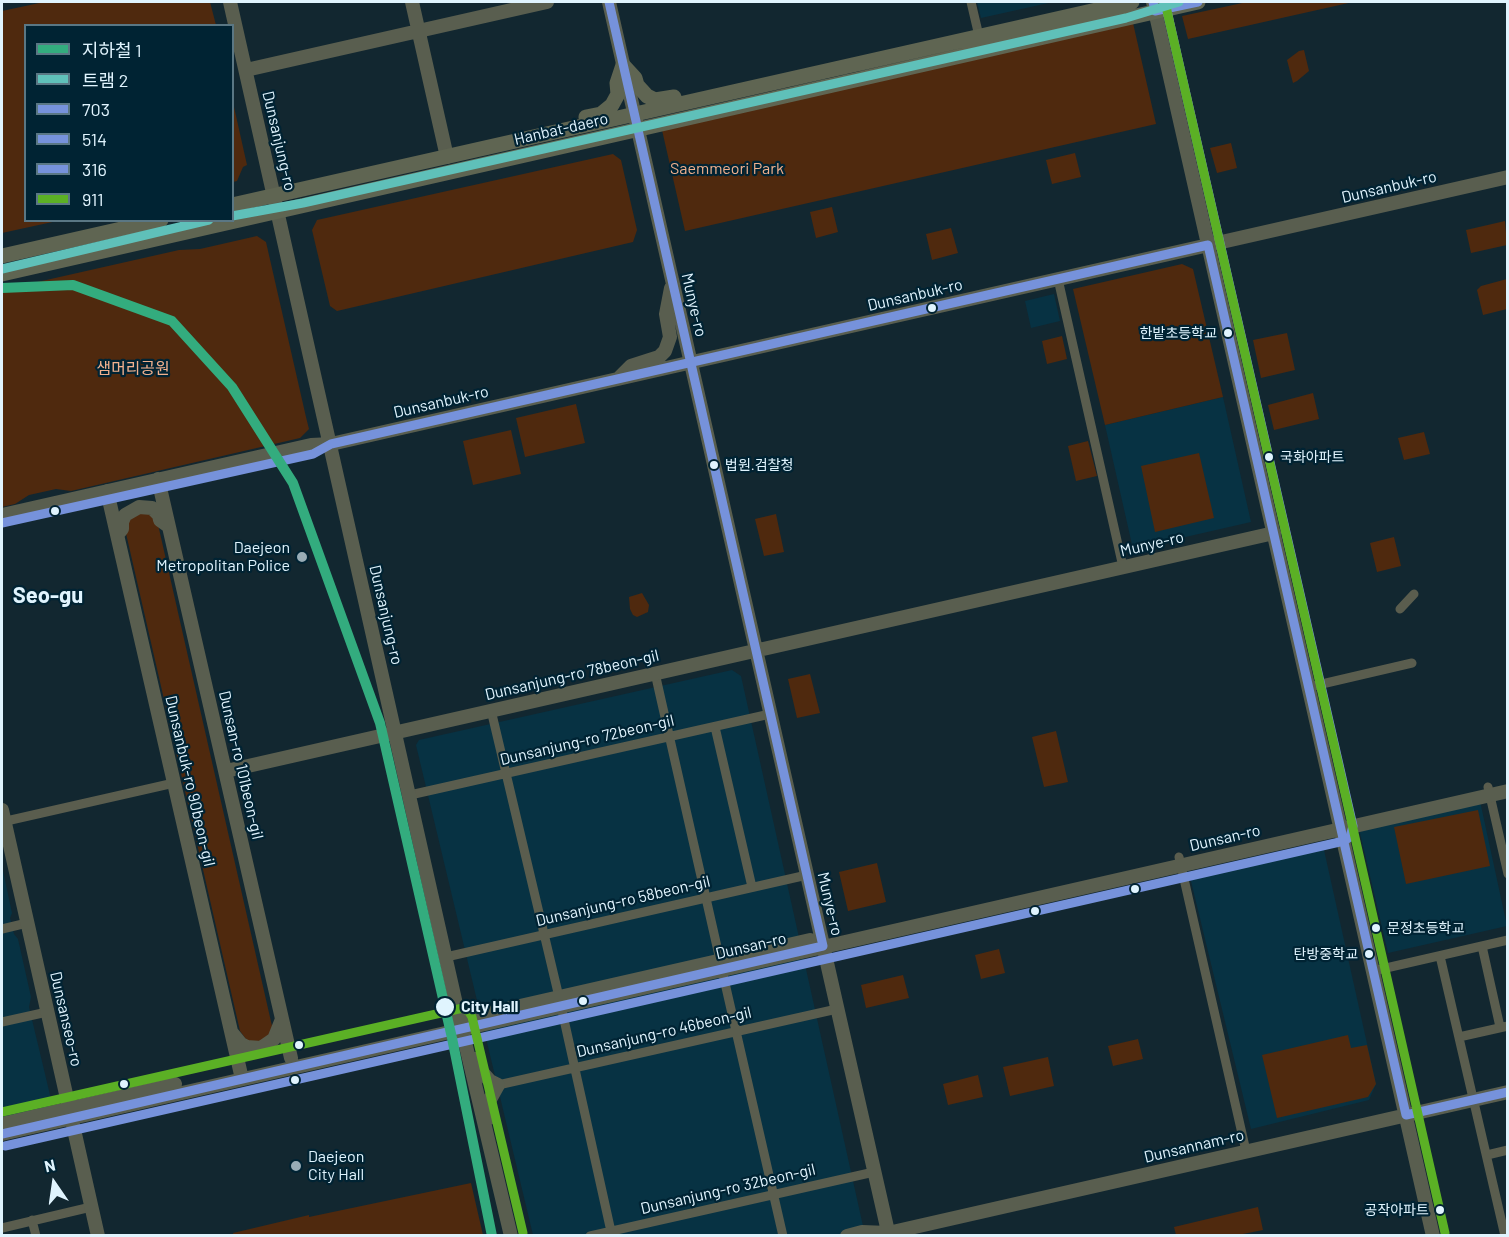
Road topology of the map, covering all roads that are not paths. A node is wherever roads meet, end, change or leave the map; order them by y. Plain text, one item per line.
1 (230, 2) edge
2 (412, 2) edge
3 (547, 2) edge
4 (609, 2) edge
5 (971, 2) edge
6 (1132, 2) edge
7 (1198, 2) edge
8 (1154, 6) edge
9 (418, 31) junction
10 (979, 36) junction
11 (623, 65) junction
12 (246, 70) junction
13 (687, 103) junction
14 (636, 122) junction
15 (579, 128) junction
16 (447, 157) junction
17 (1508, 177) edge
18 (274, 195) junction
19 (234, 205) edge
20 (278, 212) junction
21 (152, 222) edge
22 (233, 222) edge
23 (234, 222) edge
24 (1208, 245) junction
25 (2, 256) edge
26 (2, 274) edge
27 (1058, 279) junction
28 (672, 283) junction
29 (691, 363) junction
30 (618, 379) junction
31 (331, 444) junction
32 (159, 484) junction
33 (108, 495) junction
34 (2, 515) edge
35 (2, 523) edge
36 (168, 526) junction
37 (1274, 534) junction
38 (117, 535) junction
39 (1123, 567) junction
40 (1414, 594) dead end
41 (1400, 609) dead end
42 (756, 650) junction
43 (1412, 663) dead end
44 (655, 673) junction
45 (1309, 687) junction
46 (491, 710) junction
47 (770, 714) junction
48 (715, 727) junction
49 (395, 732) junction
50 (669, 737) junction
51 (226, 771) junction
52 (506, 774) junction
53 (1508, 782) edge
54 (174, 783) junction
55 (1489, 791) junction
56 (1508, 791) edge
57 (410, 795) junction
58 (2, 818) edge
59 (1340, 824) junction
60 (1505, 854) edge
61 (1179, 861) junction
62 (807, 874) junction
63 (1508, 874) edge
64 (752, 887) junction
65 (706, 898) junction
66 (27, 924) junction
67 (2, 929) edge
68 (544, 935) junction
69 (1508, 940) edge
70 (822, 942) junction
71 (1482, 946) junction
72 (1440, 956) junction
73 (446, 957) junction
74 (721, 965) junction
75 (1373, 971) junction
76 (560, 1001) junction
77 (837, 1009) junction
78 (47, 1012) junction
79 (282, 1019) junction
80 (2, 1022) edge
81 (461, 1024) junction
82 (1504, 1027) edge
83 (231, 1032) junction
84 (736, 1032) junction
85 (1459, 1037) junction
86 (468, 1055) junction
87 (291, 1058) junction
88 (575, 1068) junction
89 (241, 1074) junction
90 (498, 1085) junction
91 (1508, 1092) edge
92 (1474, 1099) junction
93 (70, 1113) junction
94 (1406, 1115) junction
95 (2, 1124) edge
96 (485, 1125) junction
97 (2, 1134) edge
98 (1508, 1150) edge
99 (1246, 1151) junction
100 (1487, 1155) junction
101 (874, 1172) junction
102 (774, 1194) junction
103 (91, 1207) junction
104 (32, 1220) junction
105 (2, 1227) edge
106 (612, 1233) edge
107 (887, 1235) edge
108 (36, 1236) edge
109 (98, 1236) edge
110 (510, 1236) edge
111 (590, 1236) edge
112 (783, 1236) edge
113 (847, 1236) edge
114 (1433, 1236) edge
115 (1505, 1236) edge

1 - 12 main road, Dunsanjung-ro
2 - 9 main road
3 - 9 main road
4 - 11 main road, Munye-ro
5 - 10 street
6 - 10 main road, Hanbat-daero
7 - 8 main road, Hanbat-daero
8 - 14 main road, Hanbat-daero
8 - 24 main road
9 - 12 main road
9 - 16 main road
10 - 13 main road, Hanbat-daero
11 - 13 main road
11 - 14 main road, Munye-ro
11 - 15 main road
12 - 18 main road, Dunsanjung-ro
13 - 14 main road, Hanbat-daero
14 - 15 main road, Hanbat-daero
14 - 20 main road, Hanbat-daero
14 - 28 main road, Munye-ro
15 - 16 main road, Hanbat-daero
16 - 18 main road, Hanbat-daero
17 - 24 main road, Dunsanbuk-ro
18 - 19 main road, Hanbat-daero
18 - 20 main road, Dunsanjung-ro
20 - 23 main road, Hanbat-daero
20 - 31 main road, Dunsanjung-ro
21 - 25 main road
22 - 26 main road, Hanbat-daero
24 - 27 main road, Dunsanbuk-ro
24 - 37 main road
27 - 29 main road, Dunsanbuk-ro
27 - 39 street
28 - 29 main road, Munye-ro
28 - 30 main road
29 - 30 main road, Dunsanbuk-ro
29 - 42 main road, Munye-ro
30 - 31 main road, Dunsanbuk-ro
31 - 32 main road, Dunsanbuk-ro
31 - 49 main road, Dunsanjung-ro
32 - 33 main road, Dunsanbuk-ro
32 - 36 main road, Dunsan-ro 101beon-gil
33 - 34 main road, Dunsanbuk-ro
33 - 35 main road, Dunsanbuk-ro
33 - 38 main road, Dunsanbuk-ro 90beon-gil
36 - 38 main road
36 - 51 main road, Dunsan-ro 101beon-gil
37 - 39 main road, Munye-ro
37 - 45 main road
38 - 54 main road, Dunsanbuk-ro 90beon-gil
39 - 42 main road, Munye-ro
40 - 41 street
42 - 44 main road, Dunsanjung-ro 78beon-gil
42 - 47 main road, Munye-ro
43 - 45 street
44 - 46 main road, Dunsanjung-ro 78beon-gil
44 - 50 street
45 - 59 main road
46 - 49 main road, Dunsanjung-ro 78beon-gil
46 - 52 street
47 - 48 street, Dunsanjung-ro 72beon-gil
47 - 62 main road, Munye-ro
48 - 50 street, Dunsanjung-ro 72beon-gil
48 - 64 street
49 - 51 main road, Dunsanjung-ro 78beon-gil
49 - 57 main road, Dunsanjung-ro
50 - 52 street, Dunsanjung-ro 72beon-gil
50 - 65 street
51 - 79 main road, Dunsan-ro 101beon-gil
52 - 57 street, Dunsanjung-ro 72beon-gil
52 - 68 street
53 - 55 main road, Dunsan-ro
54 - 58 street
54 - 83 main road, Dunsanbuk-ro 90beon-gil
55 - 56 main road, Dunsan-ro
55 - 59 main road, Dunsan-ro
55 - 60 street
57 - 73 main road, Dunsanjung-ro
58 - 66 main road, Dunsanseo-ro
59 - 61 main road, Dunsan-ro
59 - 75 main road
60 - 63 street
61 - 70 main road, Dunsan-ro
61 - 99 street
62 - 64 street, Dunsanjung-ro 58beon-gil
62 - 70 main road, Munye-ro
64 - 65 street, Dunsanjung-ro 58beon-gil
65 - 68 street, Dunsanjung-ro 58beon-gil
65 - 74 street
66 - 67 street
66 - 78 main road, Dunsanseo-ro
68 - 73 street, Dunsanjung-ro 58beon-gil
68 - 76 street
69 - 71 street
70 - 74 main road, Dunsan-ro
70 - 77 main road, Munye-ro
71 - 72 street
71 - 82 street
72 - 75 street
72 - 85 street
73 - 81 main road, Dunsanjung-ro
74 - 76 main road, Dunsan-ro
74 - 84 street
75 - 94 main road
76 - 81 main road, Dunsan-ro
76 - 88 street
77 - 84 street, Dunsanjung-ro 46beon-gil
77 - 101 main road, Munye-ro
78 - 80 street
78 - 93 main road, Dunsanseo-ro
79 - 83 main road
79 - 87 main road, Dunsan-ro 101beon-gil
81 - 86 main road, Dunsanjung-ro
81 - 87 main road, Dunsan-ro
81 - 89 main road, Dunsan-ro
82 - 85 street
83 - 89 main road, Dunsanbuk-ro 90beon-gil
84 - 88 street, Dunsanjung-ro 46beon-gil
84 - 102 street
85 - 92 street
86 - 90 main road
86 - 96 main road, Dunsanjung-ro
87 - 89 main road, Dunsan-ro
88 - 90 street, Dunsanjung-ro 46beon-gil
88 - 106 street
89 - 93 main road, Dunsan-ro
90 - 96 main road
91 - 92 main road, Dunsannam-ro
92 - 94 main road, Dunsannam-ro
92 - 100 street
93 - 95 main road, Dunsan-ro
93 - 97 main road, Dunsan-ro
93 - 103 main road, Dunsanseo-ro
94 - 99 main road, Dunsannam-ro
94 - 114 main road
96 - 110 main road, Dunsanjung-ro
98 - 100 street
99 - 107 main road, Dunsannam-ro
100 - 115 street
101 - 102 street, Dunsanjung-ro 32beon-gil
101 - 107 main road, Munye-ro
102 - 106 street, Dunsanjung-ro 32beon-gil
102 - 112 street
103 - 104 street
103 - 109 main road, Dunsanseo-ro
104 - 105 street
104 - 108 street
106 - 111 street, Dunsanjung-ro 32beon-gil
107 - 113 main road, Dunsannam-ro

